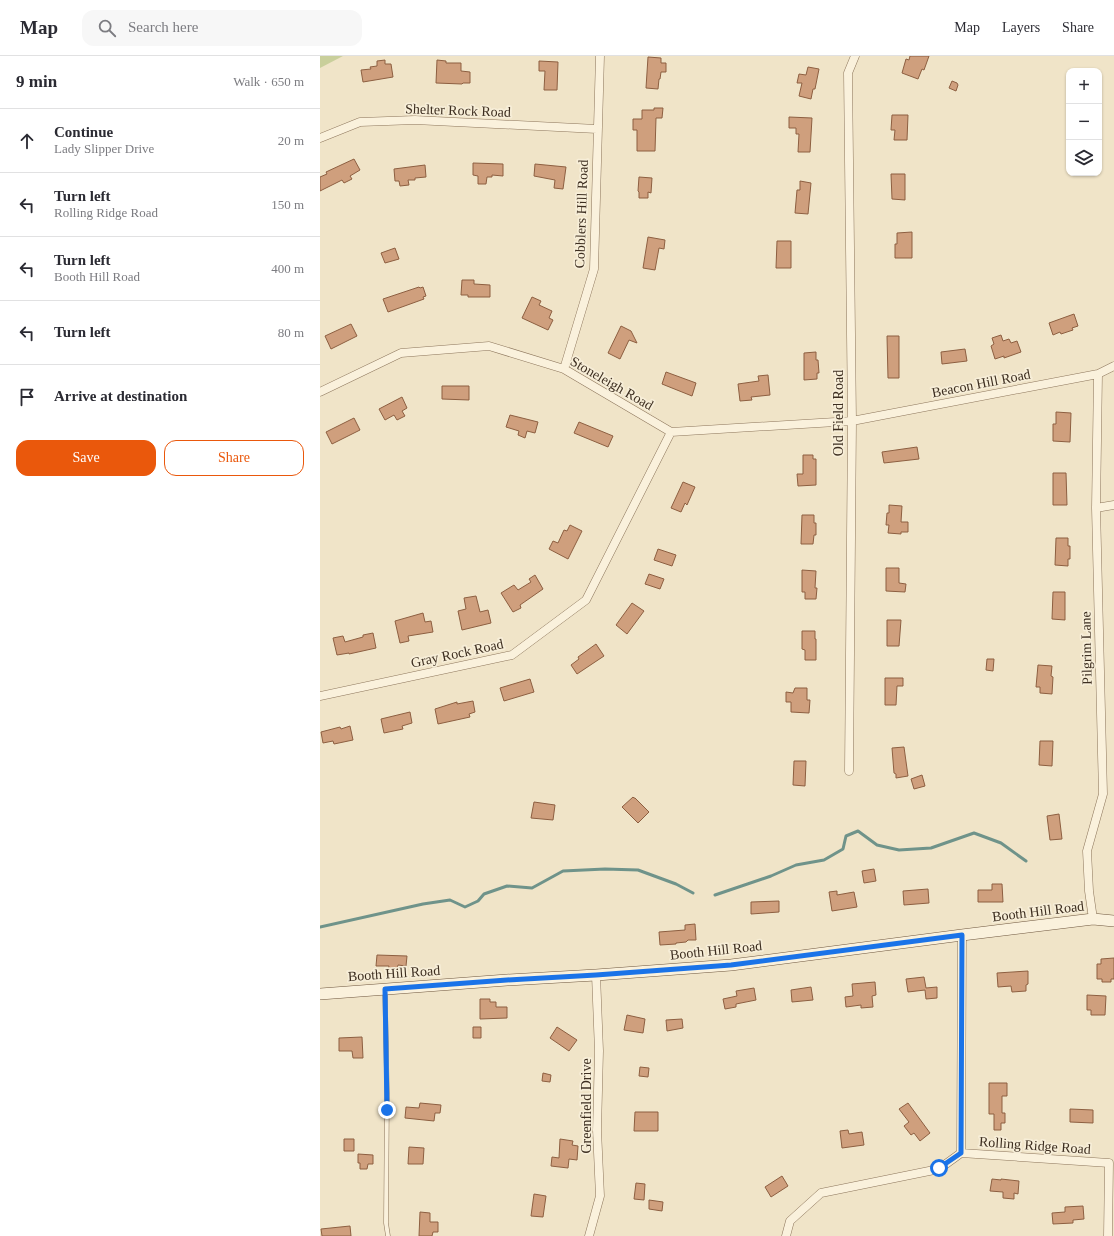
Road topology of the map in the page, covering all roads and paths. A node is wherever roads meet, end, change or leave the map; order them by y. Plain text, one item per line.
1 (600, 56) edge
2 (855, 56) edge
3 (597, 129) junction
4 (320, 138) edge
5 (1114, 366) edge
6 (564, 369) junction
7 (1098, 374) junction
8 (320, 392) edge
9 (852, 421) junction
10 (671, 432) junction
11 (1114, 505) edge
12 (1096, 508) junction
13 (320, 696) edge
14 (848, 771) dead end
15 (1093, 919) junction
16 (1114, 921) edge
17 (962, 935) junction
18 (596, 975) junction
19 (385, 989) junction
20 (320, 994) edge
21 (961, 1153) junction
22 (388, 1236) edge
23 (589, 1236) edge
24 (786, 1236) edge
25 (1108, 1236) edge

1 - 3 street, Cobblers Hill Road
2 - 9 street, Old Field Road
3 - 4 street, Shelter Rock Road
3 - 6 street, Cobblers Hill Road
5 - 7 street, Beacon Hill Road
6 - 8 street, Stoneleigh Road
6 - 10 street, Stoneleigh Road
7 - 9 street, Beacon Hill Road
7 - 12 street, Pilgrim Lane
9 - 10 street
9 - 14 street, Old Field Road
10 - 13 street, Gray Rock Road
11 - 12 street
12 - 15 street, Pilgrim Lane
15 - 16 street, Booth Hill Road
15 - 17 street, Booth Hill Road
17 - 18 street, Booth Hill Road
17 - 21 street, Rolling Ridge Road
18 - 19 street, Booth Hill Road
18 - 23 street, Greenfield Drive
19 - 20 street, Booth Hill Road
19 - 22 lane
21 - 24 street
21 - 25 street, Rolling Ridge Road

